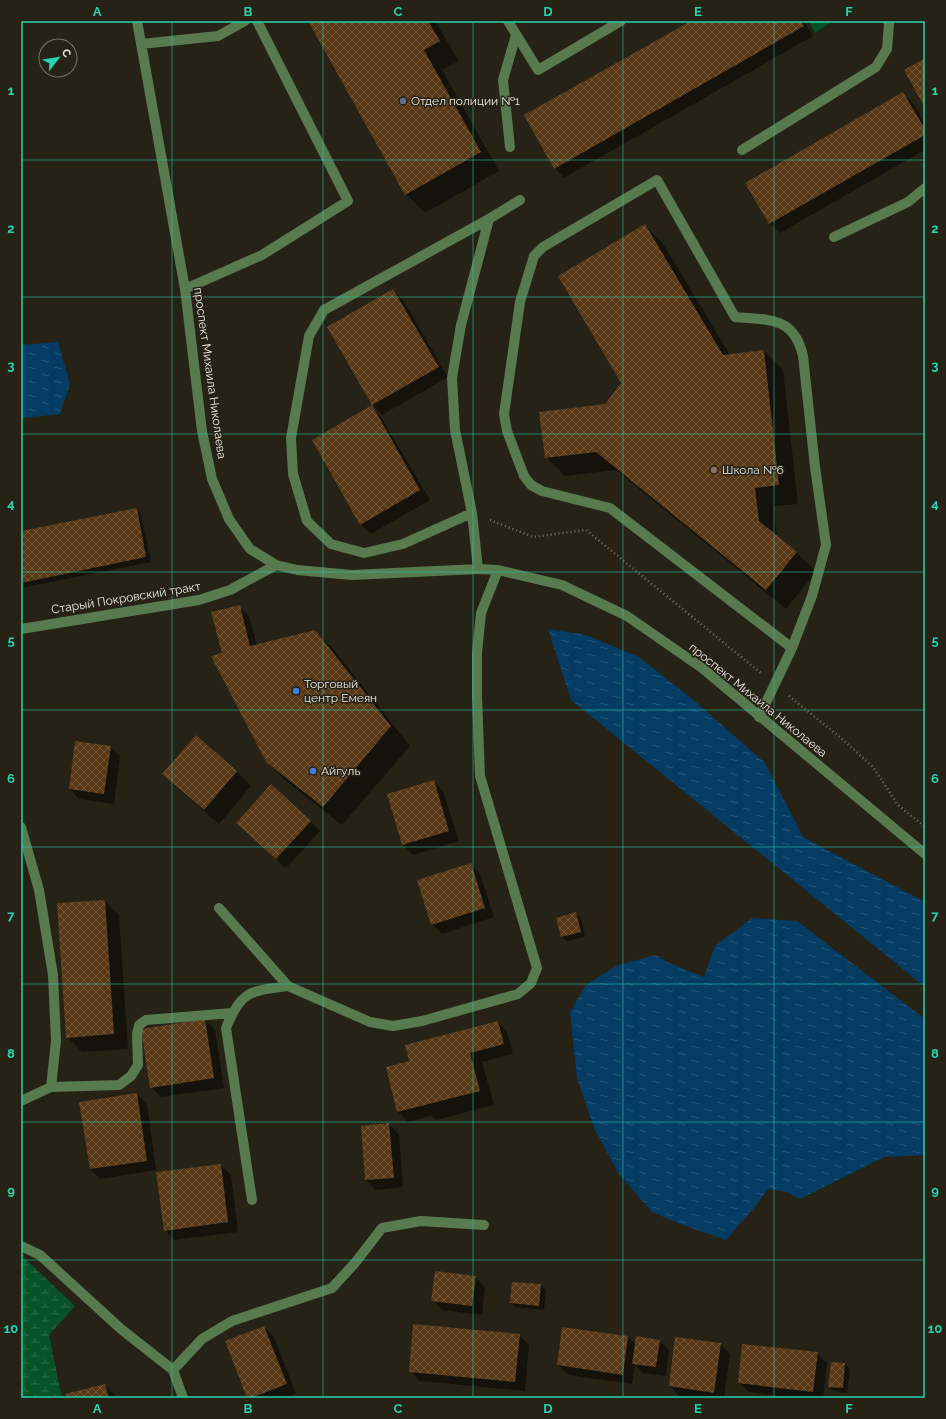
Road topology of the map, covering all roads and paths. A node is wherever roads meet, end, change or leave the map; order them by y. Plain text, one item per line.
1 (137, 21) edge
2 (245, 21) edge
3 (257, 21) edge
4 (508, 21) edge
5 (621, 21) edge
6 (888, 21) edge
7 (516, 35) junction
8 (141, 44) junction
9 (510, 147) dead end
10 (742, 150) dead end
11 (925, 188) edge
12 (520, 200) dead end
13 (489, 219) junction
14 (834, 237) dead end
15 (185, 289) junction
16 (472, 513) junction
17 (276, 565) junction
18 (478, 568) junction
19 (498, 570) junction
20 (21, 629) edge
21 (792, 648) junction
22 (775, 684) junction
23 (759, 717) junction
24 (21, 827) edge
25 (925, 827) edge
26 (925, 854) edge
27 (219, 908) dead end
28 (288, 986) junction
29 (232, 1013) junction
30 (51, 1087) junction
31 (21, 1101) edge
32 (252, 1200) dead end
33 (484, 1225) dead end
34 (21, 1246) edge
35 (173, 1370) junction
36 (183, 1398) edge

1 - 8 street, проспект Михаила Николаева
2 - 8 street
3 - 15 street
4 - 7 street
5 - 7 street
6 - 10 street
7 - 9 street
8 - 15 street, проспект Михаила Николаева
11 - 14 street
12 - 13 street
13 - 16 street
13 - 16 street
15 - 17 street, проспект Михаила Николаева
16 - 18 street
16 - 22 path
17 - 18 street, проспект Михаила Николаева
17 - 20 street, Старый Покровский тракт
18 - 19 street, проспект Михаила Николаева
19 - 23 street, проспект Михаила Николаева
19 - 28 street
21 - 21 street
21 - 22 street
22 - 23 street
22 - 25 path
23 - 26 street, проспект Михаила Николаева
24 - 30 street
27 - 28 street
28 - 29 street
29 - 30 street
29 - 32 street
30 - 31 street
33 - 35 street
34 - 35 street
35 - 36 street

